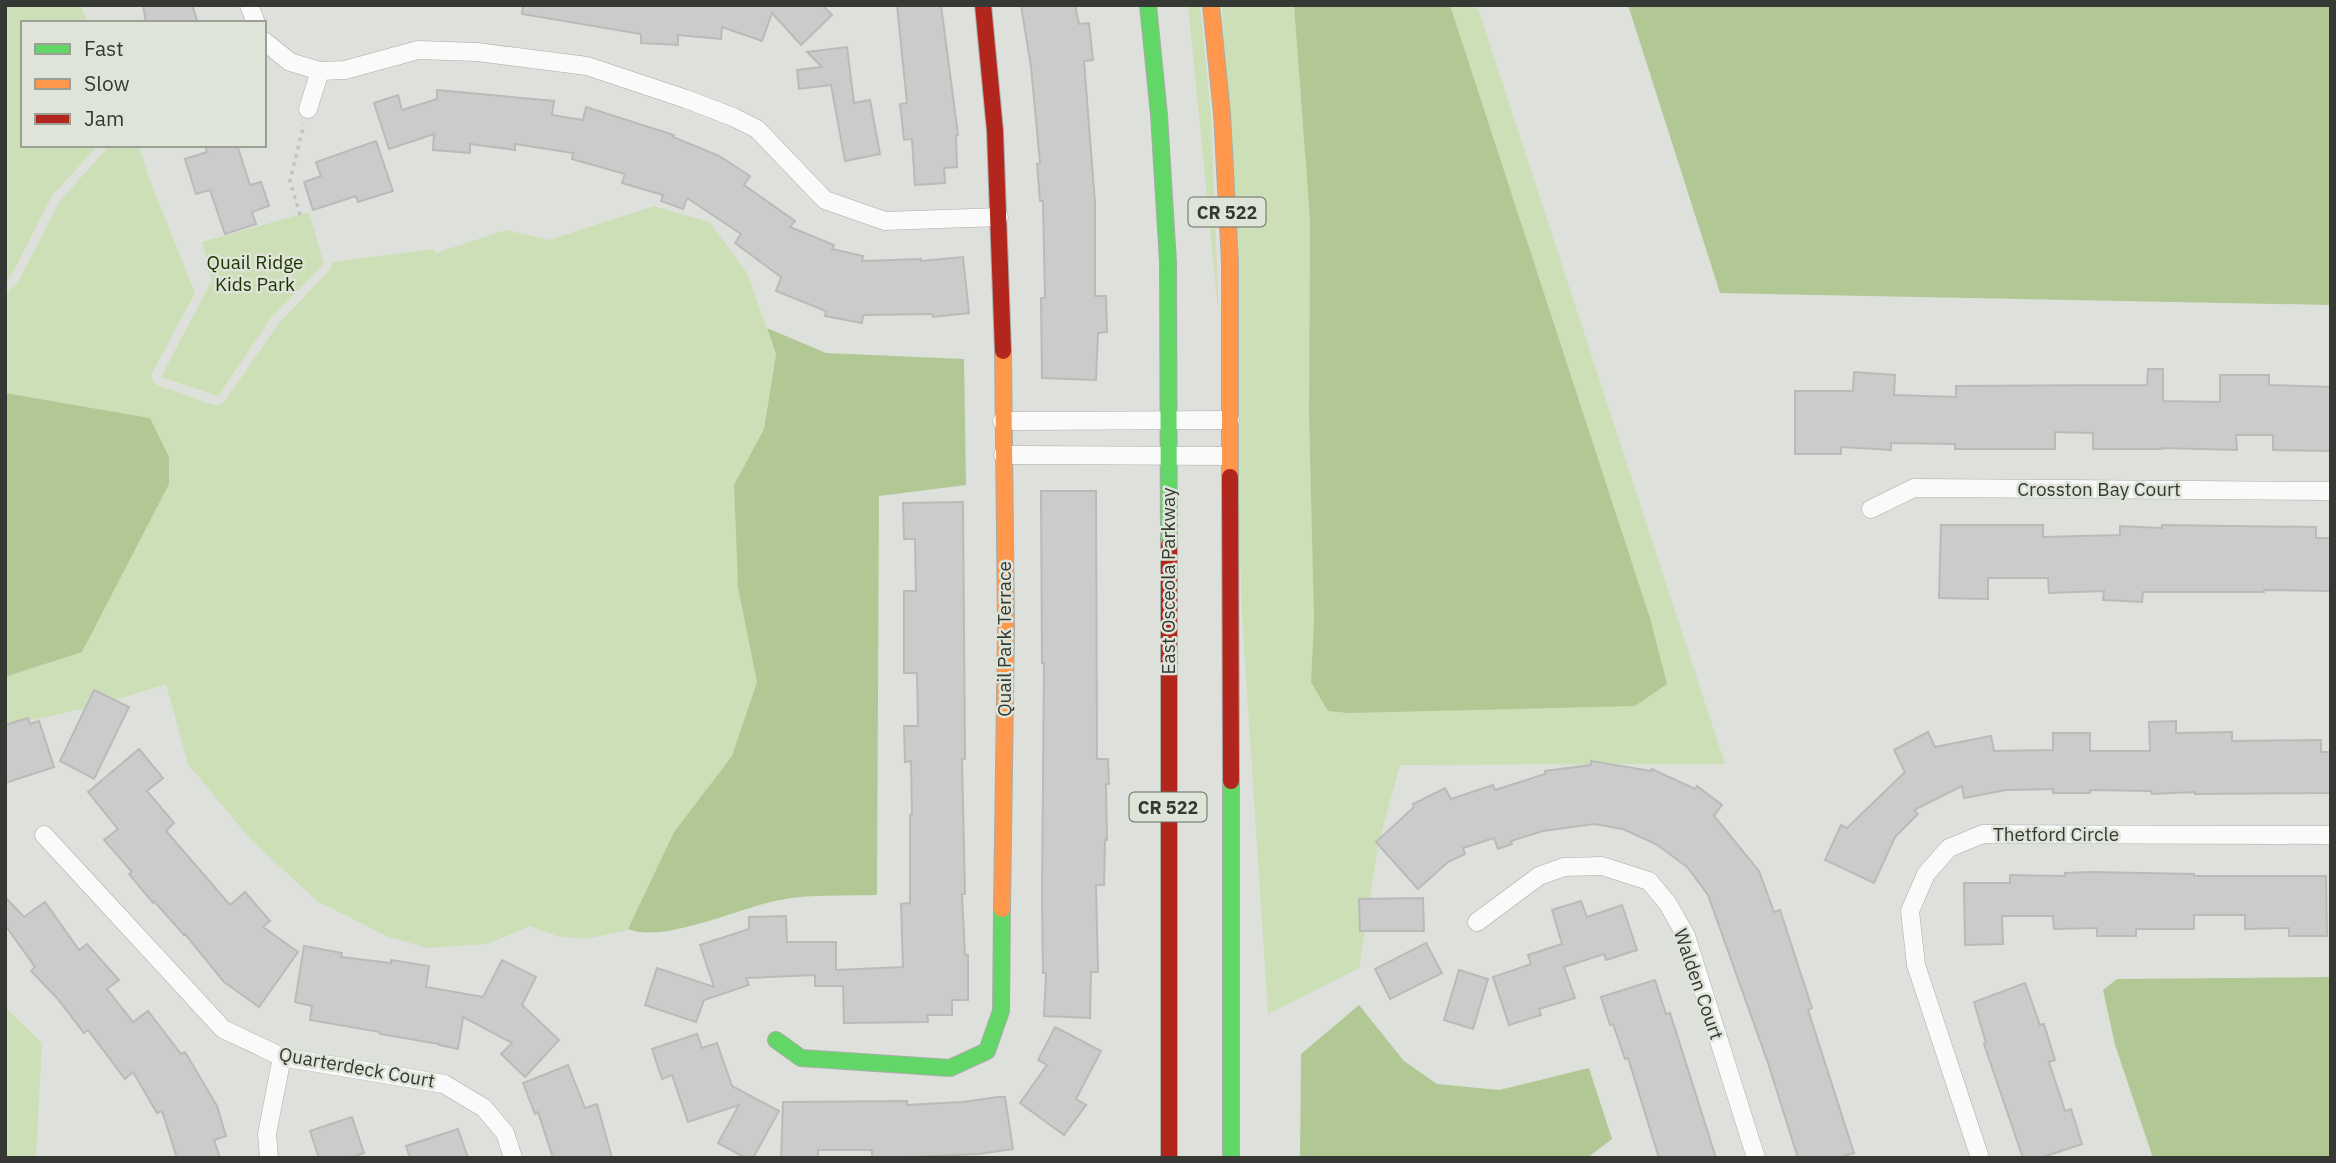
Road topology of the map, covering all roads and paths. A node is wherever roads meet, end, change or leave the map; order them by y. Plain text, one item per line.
1 (983, 5) edge
2 (1148, 5) edge
3 (1211, 5) edge
4 (266, 43) edge
5 (320, 71) junction
6 (308, 108) joint
7 (300, 215) dead end
8 (999, 217) junction
9 (1230, 420) junction
10 (1002, 421) junction
11 (1168, 421) junction
12 (1003, 455) junction
13 (1168, 456) junction
14 (1230, 456) junction
15 (2331, 491) edge
16 (1871, 509) dead end
17 (44, 835) dead end
18 (2331, 835) edge
19 (1477, 922) dead end
20 (776, 1040) dead end
21 (282, 1057) junction
22 (269, 1158) edge
23 (513, 1158) edge
24 (1169, 1158) edge
25 (1231, 1158) edge
26 (1756, 1158) edge
27 (1980, 1158) edge

1 - 8 main road, Quail Park Terrace
2 - 11 main road, East Osceola Parkway / CR 522
3 - 9 main road, CR 522
4 - 5 street
5 - 6 street
5 - 8 street
6 - 7 path
8 - 10 main road, Quail Park Terrace
9 - 11 street
9 - 14 main road, CR 522
10 - 11 street
10 - 12 main road, Quail Park Terrace
11 - 13 main road, East Osceola Parkway / CR 522
12 - 13 street
12 - 20 main road, Quail Park Terrace
13 - 14 street
13 - 24 main road, East Osceola Parkway / CR 522
14 - 25 main road, CR 522
15 - 16 street, Crosston Bay Court
17 - 21 street, Quarterdeck Court
18 - 27 street, Thetford Circle
19 - 26 street, Walden Court
21 - 22 street
21 - 23 street, Quarterdeck Court

